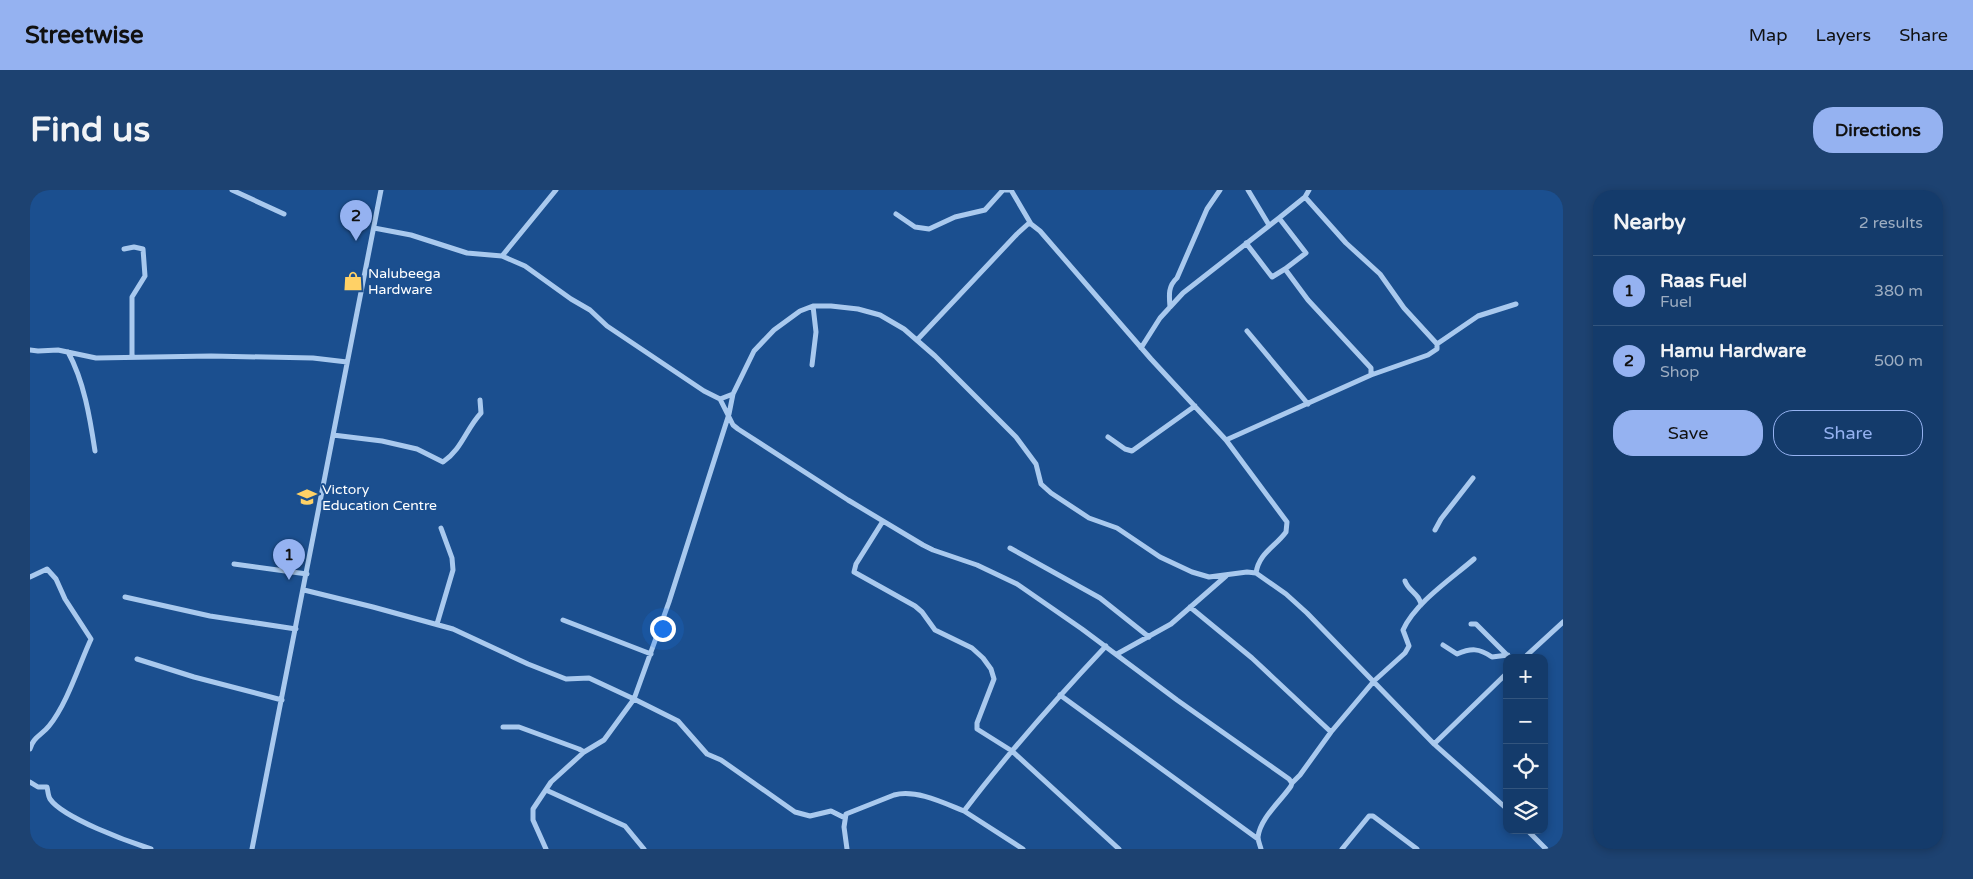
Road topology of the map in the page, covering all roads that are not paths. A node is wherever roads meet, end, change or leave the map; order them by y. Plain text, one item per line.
1 (232, 190) edge
2 (381, 190) edge
3 (556, 190) edge
4 (1011, 190) edge
5 (1220, 190) edge
6 (1248, 190) edge
7 (1309, 190) edge
8 (1305, 196) junction
9 (284, 214) dead end
10 (896, 214) dead end
11 (1279, 218) junction
12 (1031, 224) junction
13 (1269, 225) junction
14 (374, 228) junction
15 (1246, 243) junction
16 (124, 250) dead end
17 (502, 256) junction
18 (1286, 269) junction
19 (1516, 304) dead end
20 (813, 306) junction
21 (1170, 306) junction
22 (1247, 331) dead end
23 (917, 340) junction
24 (1437, 344) junction
25 (1141, 348) junction
26 (30, 350) edge
27 (67, 351) junction
28 (132, 357) junction
29 (347, 362) junction
30 (812, 365) dead end
31 (1371, 375) junction
32 (733, 394) junction
33 (720, 399) junction
34 (480, 400) dead end
35 (1308, 404) junction
36 (1195, 406) junction
37 (728, 414) junction
38 (333, 435) junction
39 (1108, 437) dead end
40 (1226, 440) junction
41 (95, 451) dead end
42 (1473, 478) dead end
43 (883, 521) junction
44 (441, 528) dead end
45 (1435, 530) dead end
46 (1010, 548) dead end
47 (1474, 558) dead end
48 (234, 564) dead end
49 (307, 574) junction
50 (1256, 574) junction
51 (1226, 575) junction
52 (30, 577) edge
53 (1405, 581) dead end
54 (304, 590) junction
55 (125, 597) dead end
56 (1421, 605) junction
57 (1190, 607) junction
58 (562, 620) dead end
59 (1563, 622) edge
60 (437, 624) junction
61 (1471, 624) dead end
62 (296, 630) junction
63 (1149, 637) junction
64 (1442, 645) dead end
65 (1106, 646) junction
66 (651, 654) junction
67 (1116, 654) junction
68 (1506, 654) edge
69 (1528, 654) edge
70 (1503, 657) edge
71 (137, 660) dead end
72 (1503, 677) edge
73 (1374, 681) junction
74 (1060, 696) junction
75 (634, 699) junction
76 (282, 700) junction
77 (503, 727) dead end
78 (1331, 732) junction
79 (1434, 744) junction
80 (30, 749) edge
81 (1012, 751) junction
82 (584, 752) junction
83 (30, 782) edge
84 (1292, 783) junction
85 (546, 790) junction
86 (1503, 805) edge
87 (964, 811) junction
88 (845, 818) junction
89 (1532, 834) edge
90 (1258, 838) junction
91 (152, 849) edge
92 (252, 849) edge
93 (546, 849) edge
94 (644, 849) edge
95 (847, 849) edge
96 (1022, 849) edge
97 (1118, 849) edge
98 (1261, 849) edge
99 (1342, 849) edge
100 (1417, 849) edge
101 (1546, 849) edge

1 - 9 street
2 - 14 street
3 - 17 street
4 - 10 street
4 - 12 street
5 - 21 street
6 - 13 street
7 - 8 street
8 - 11 street
8 - 24 street
11 - 13 street
11 - 18 street
12 - 23 street
12 - 25 street
13 - 15 street
14 - 17 street
14 - 29 street
15 - 18 street
15 - 21 street
16 - 28 street
17 - 33 street
18 - 31 street
19 - 24 street
20 - 23 street
20 - 30 street
20 - 32 street
21 - 25 street
22 - 35 street
23 - 51 street
24 - 31 street
25 - 36 street
26 - 27 street
27 - 28 street
27 - 41 street
28 - 29 street
29 - 38 street
31 - 35 street
32 - 33 street
32 - 37 street
33 - 37 street
34 - 38 street
35 - 40 street
36 - 39 street
36 - 40 street
37 - 43 street
37 - 66 street
38 - 49 street
40 - 50 street
42 - 45 street
43 - 65 street
43 - 81 street
44 - 60 street
46 - 63 street
47 - 56 street
48 - 49 street
49 - 54 street
50 - 51 street
50 - 73 street
51 - 57 street
52 - 80 street
53 - 56 street
54 - 60 street
54 - 62 street
55 - 62 street
56 - 73 street
57 - 63 street
57 - 78 street
58 - 66 street
59 - 69 street
60 - 75 street
61 - 68 street
62 - 76 street
63 - 67 street
64 - 70 street
65 - 67 street
65 - 74 street
66 - 75 street
67 - 84 street
71 - 76 street
72 - 79 street
73 - 78 street
73 - 79 street
74 - 81 street
74 - 90 street
75 - 82 street
75 - 88 street
76 - 92 street
77 - 82 street
78 - 84 street
79 - 86 street
81 - 87 street
81 - 97 street
82 - 85 street
83 - 91 street
84 - 90 street
85 - 93 street
85 - 94 street
87 - 88 street
87 - 96 street
88 - 95 street
89 - 101 street
90 - 98 street
99 - 100 street

